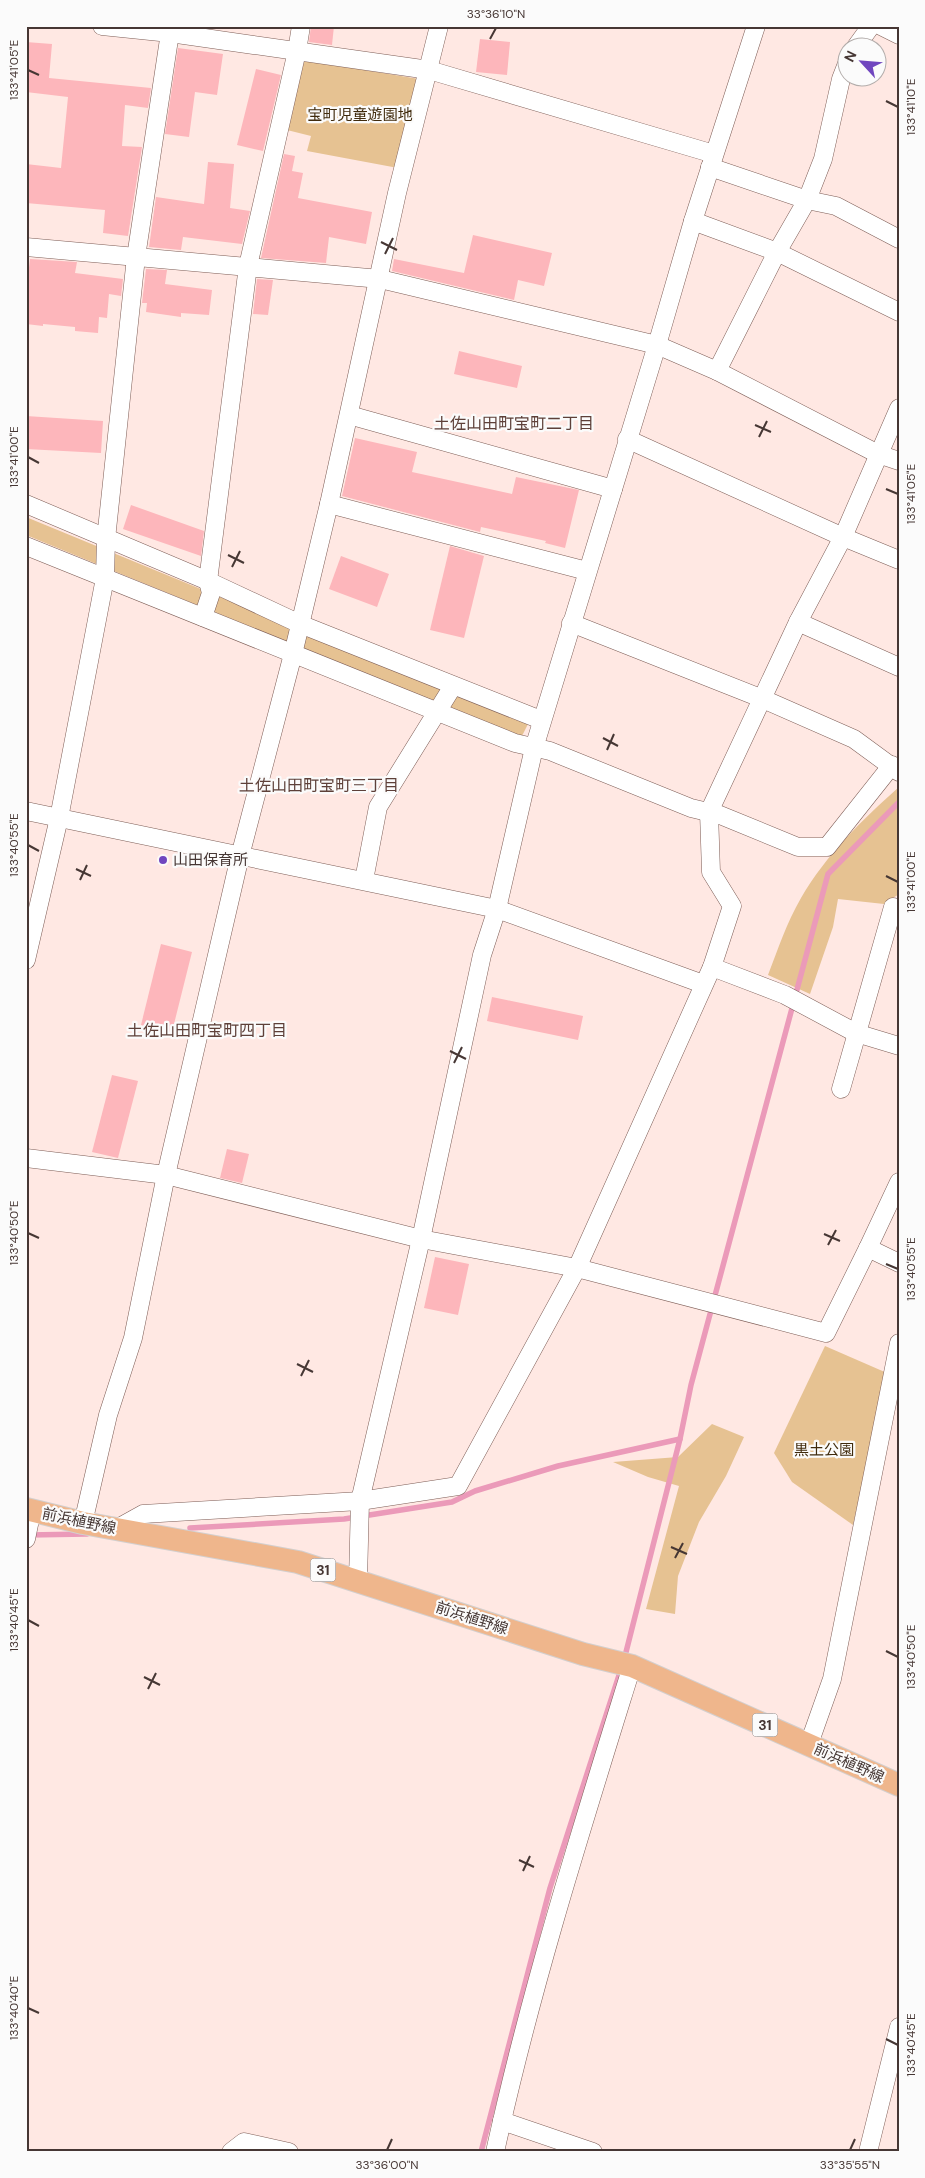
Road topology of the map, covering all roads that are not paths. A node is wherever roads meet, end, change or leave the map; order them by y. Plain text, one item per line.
1 (102, 26) edge
2 (301, 26) edge
3 (439, 26) edge
4 (756, 26) edge
5 (871, 26) edge
6 (881, 26) edge
7 (170, 30) edge
8 (899, 35) edge
9 (862, 38) edge
10 (298, 51) junction
11 (429, 70) junction
12 (839, 88) edge
13 (712, 161) junction
14 (807, 200) junction
15 (692, 221) junction
16 (899, 239) edge
17 (26, 247) edge
18 (778, 252) junction
19 (136, 256) junction
20 (248, 266) junction
21 (380, 279) junction
22 (899, 312) edge
23 (657, 345) junction
24 (717, 372) junction
25 (899, 408) edge
26 (349, 415) junction
27 (627, 439) junction
28 (878, 454) junction
29 (899, 461) edge
30 (612, 489) junction
31 (26, 504) edge
32 (329, 504) junction
33 (843, 537) junction
34 (106, 539) junction
35 (26, 546) edge
36 (899, 560) edge
37 (586, 571) junction
38 (106, 578) junction
39 (208, 581) junction
40 (203, 617) junction
41 (798, 622) junction
42 (571, 623) junction
43 (300, 624) junction
44 (293, 654) junction
45 (899, 667) edge
46 (453, 686) junction
47 (763, 699) junction
48 (439, 712) junction
49 (541, 720) junction
50 (534, 748) junction
51 (895, 769) edge
52 (26, 811) edge
53 (709, 812) junction
54 (58, 818) junction
55 (240, 856) junction
56 (364, 880) junction
57 (497, 909) junction
58 (899, 909) edge
59 (26, 960) edge
60 (712, 967) junction
61 (703, 984) junction
62 (856, 1033) junction
63 (899, 1046) edge
64 (841, 1090) dead end
65 (26, 1158) edge
66 (166, 1175) junction
67 (899, 1182) edge
68 (421, 1239) junction
69 (868, 1248) junction
70 (899, 1263) edge
71 (577, 1268) junction
72 (899, 1343) edge
73 (360, 1512) junction
74 (28, 1522) edge
75 (84, 1523) junction
76 (116, 1529) junction
77 (358, 1581) junction
78 (622, 1664) junction
79 (809, 1744) junction
80 (899, 1785) edge
81 (899, 2027) edge
82 (502, 2121) junction
83 (231, 2152) edge
84 (289, 2152) edge
85 (495, 2152) edge
86 (593, 2152) edge
87 (868, 2152) edge

1 - 7 street
2 - 10 street
3 - 11 street
4 - 13 street
5 - 9 street
6 - 8 street
7 - 10 street
7 - 19 street
10 - 11 street
10 - 20 street
11 - 13 street
11 - 21 street
12 - 14 street
13 - 14 street
13 - 15 street
14 - 16 street
14 - 18 street
15 - 18 street
15 - 23 street
17 - 19 street
18 - 22 street
18 - 24 street
19 - 20 street
19 - 34 street
20 - 21 street
20 - 39 street
21 - 23 street
21 - 26 street
23 - 24 street
23 - 27 street
24 - 28 street
25 - 28 street
26 - 30 street
26 - 32 street
27 - 30 street
27 - 33 street
28 - 29 street
28 - 33 street
30 - 37 street
31 - 34 street
32 - 37 street
32 - 43 street
33 - 36 street
33 - 41 street
34 - 38 street
34 - 39 street
35 - 38 street
37 - 42 street
38 - 40 street
38 - 54 street
39 - 40 street
39 - 43 street
40 - 44 street
41 - 45 street
41 - 47 street
42 - 47 street
42 - 49 street
43 - 44 street
43 - 46 street
44 - 48 street
44 - 55 street
46 - 48 street
46 - 49 street
47 - 51 street
47 - 53 street
48 - 50 street
48 - 56 street
49 - 50 street
50 - 53 street
50 - 57 street
51 - 53 street
52 - 54 street
53 - 60 street
54 - 55 street
54 - 59 street
55 - 56 street
55 - 66 street
56 - 57 street
57 - 61 street
57 - 68 street
58 - 62 street
60 - 61 street
60 - 62 street
61 - 71 street
62 - 63 street
62 - 64 street
65 - 66 street
66 - 68 street
66 - 75 street
67 - 69 street
68 - 71 street
68 - 73 street
69 - 70 street
69 - 71 street
71 - 73 street
72 - 79 street
73 - 76 street
73 - 77 street
74 - 75 main road, 前浜植野線 / 31
75 - 76 main road, 前浜植野線 / 31
76 - 77 main road, 前浜植野線 / 31
77 - 78 main road, 前浜植野線 / 31
78 - 79 main road, 前浜植野線 / 31
78 - 82 street
79 - 80 main road, 前浜植野線 / 31
81 - 87 street
82 - 85 street
82 - 86 street
83 - 84 street

